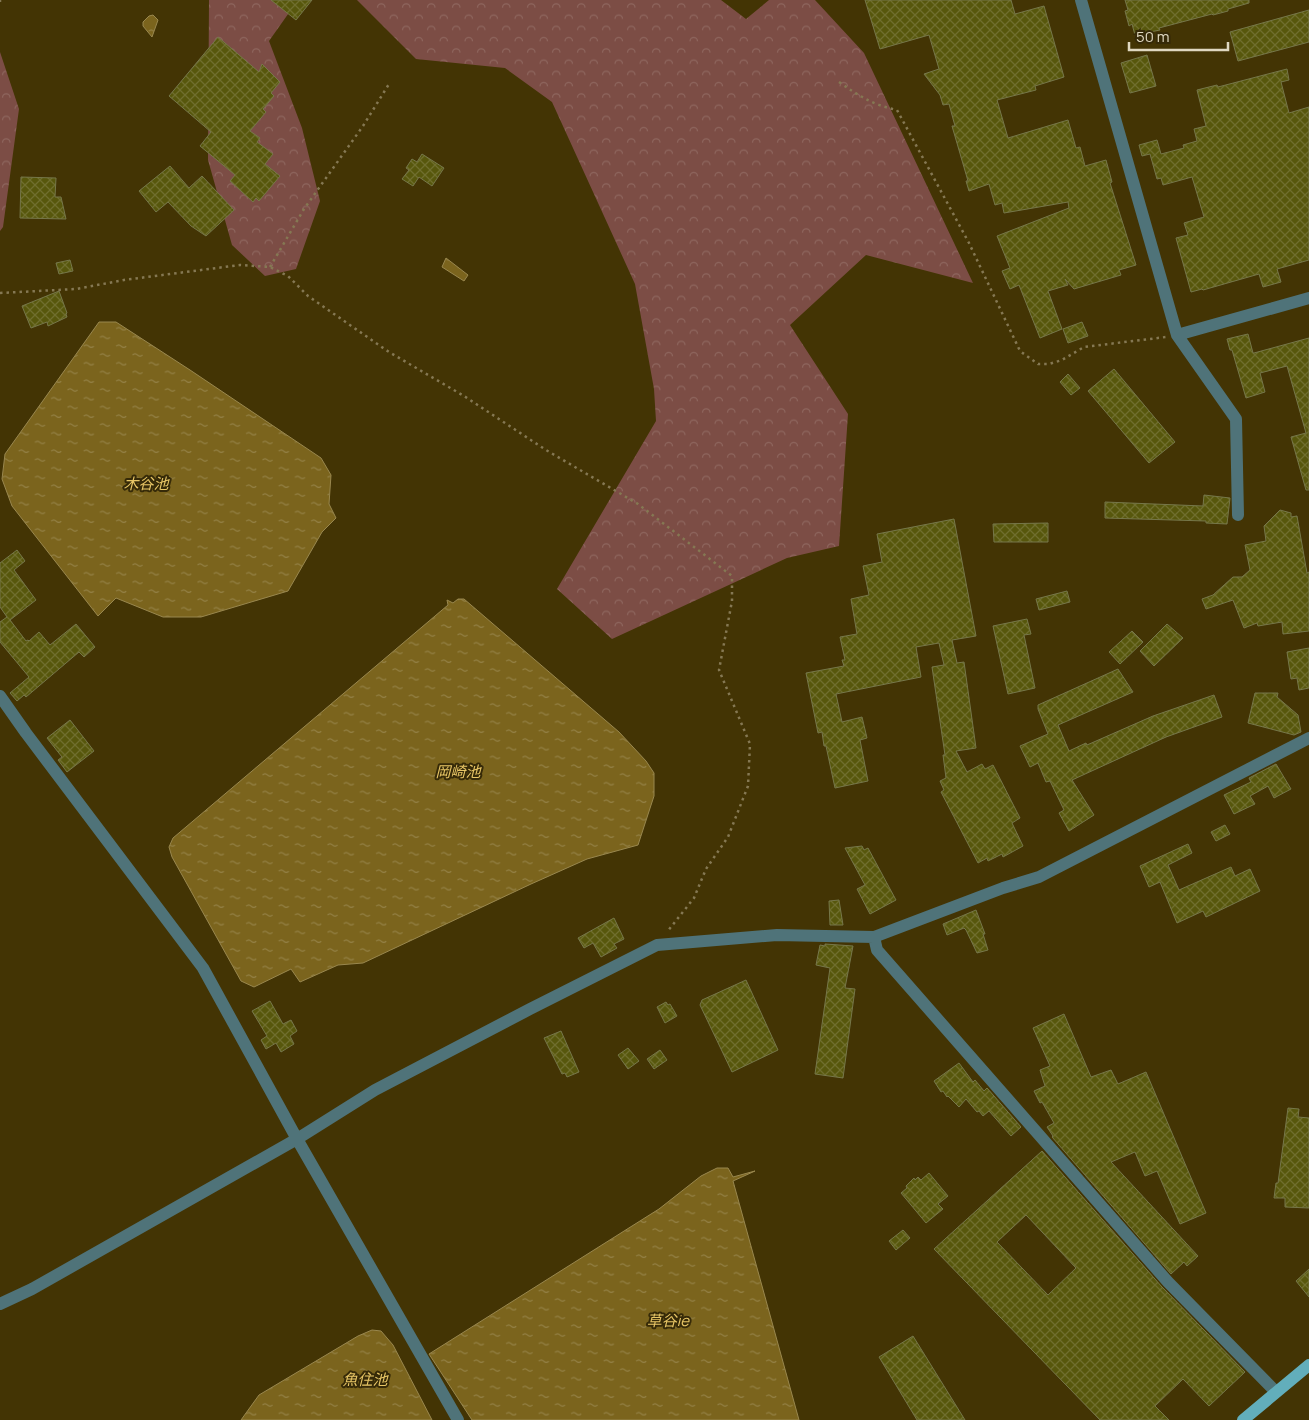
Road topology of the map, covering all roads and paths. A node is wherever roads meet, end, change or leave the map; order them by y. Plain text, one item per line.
1 (1081, 0) edge
2 (839, 82) dead end
3 (389, 84) dead end
4 (270, 267) junction
5 (0, 293) edge
6 (1309, 298) edge
7 (1177, 335) junction
8 (1238, 515) dead end
9 (0, 696) edge
10 (1309, 738) edge
11 (874, 937) junction
12 (657, 944) junction
13 (297, 1139) junction
14 (0, 1304) edge
15 (1309, 1365) edge
16 (1276, 1392) junction
17 (458, 1420) edge
18 (1243, 1420) edge

1 - 7 street
2 - 7 path
3 - 4 path
4 - 5 path
4 - 12 path
6 - 7 street
7 - 8 street
9 - 13 street
10 - 11 street
11 - 12 street
11 - 16 street
12 - 13 street
13 - 14 street
13 - 17 street
15 - 16 main road
16 - 18 main road

